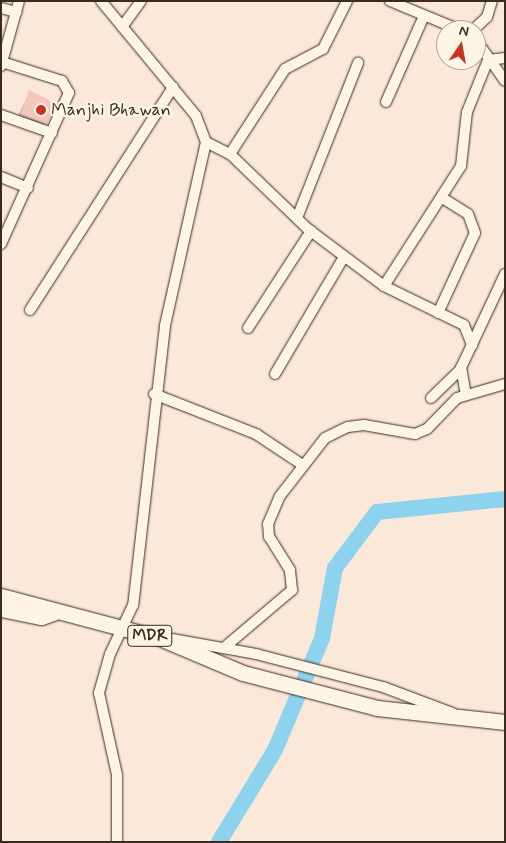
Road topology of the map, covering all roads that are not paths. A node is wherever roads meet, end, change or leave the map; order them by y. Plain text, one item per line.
1 (19, 1) edge
2 (101, 1) edge
3 (141, 1) edge
4 (347, 1) edge
5 (390, 1) edge
6 (492, 1) edge
7 (1, 8) edge
8 (16, 12) junction
9 (424, 16) junction
10 (483, 20) edge
11 (436, 21) edge
12 (122, 27) junction
13 (486, 57) edge
14 (505, 58) edge
15 (488, 60) junction
16 (358, 63) dead end
17 (2, 64) edge
18 (505, 81) edge
19 (173, 87) junction
20 (386, 102) dead end
21 (1, 115) edge
22 (52, 133) junction
23 (206, 142) junction
24 (230, 154) junction
25 (1, 177) edge
26 (28, 188) junction
27 (442, 198) junction
28 (297, 218) junction
29 (311, 231) junction
30 (2, 239) edge
31 (344, 258) junction
32 (505, 274) edge
33 (384, 286) junction
34 (30, 310) dead end
35 (438, 313) junction
36 (248, 328) dead end
37 (472, 345) junction
38 (461, 367) junction
39 (275, 374) dead end
40 (505, 384) edge
41 (154, 394) junction
42 (466, 394) junction
43 (431, 398) dead end
44 (300, 464) junction
45 (1, 596) edge
46 (19, 607) junction
47 (1, 608) edge
48 (125, 628) junction
49 (160, 638) junction
50 (226, 646) junction
51 (464, 719) junction
52 (505, 722) edge
53 (116, 842) edge

1 - 8 street
2 - 12 street
3 - 12 street
4 - 24 street
5 - 9 street
6 - 10 street
7 - 8 street
8 - 17 street
9 - 11 street
9 - 20 street
12 - 19 street
13 - 15 street
14 - 15 street
15 - 18 street
15 - 27 street
16 - 28 street
17 - 22 street
19 - 23 street
19 - 34 street
21 - 22 street
22 - 26 street
23 - 24 street
23 - 41 street
24 - 28 street
25 - 26 street
26 - 30 street
27 - 33 street
27 - 35 street
28 - 29 street
29 - 31 street
29 - 36 street
31 - 33 street
31 - 39 street
32 - 37 street
33 - 35 street
35 - 37 street
37 - 38 street
38 - 42 street
38 - 43 street
40 - 42 street
41 - 44 street
41 - 48 street
42 - 44 street
44 - 50 street
45 - 46 main road, MDR
46 - 47 main road, MDR
46 - 48 main road, MDR
48 - 49 main road, MDR
48 - 53 street
49 - 50 street
49 - 51 main road, MDR
50 - 51 street
51 - 52 main road, MDR

